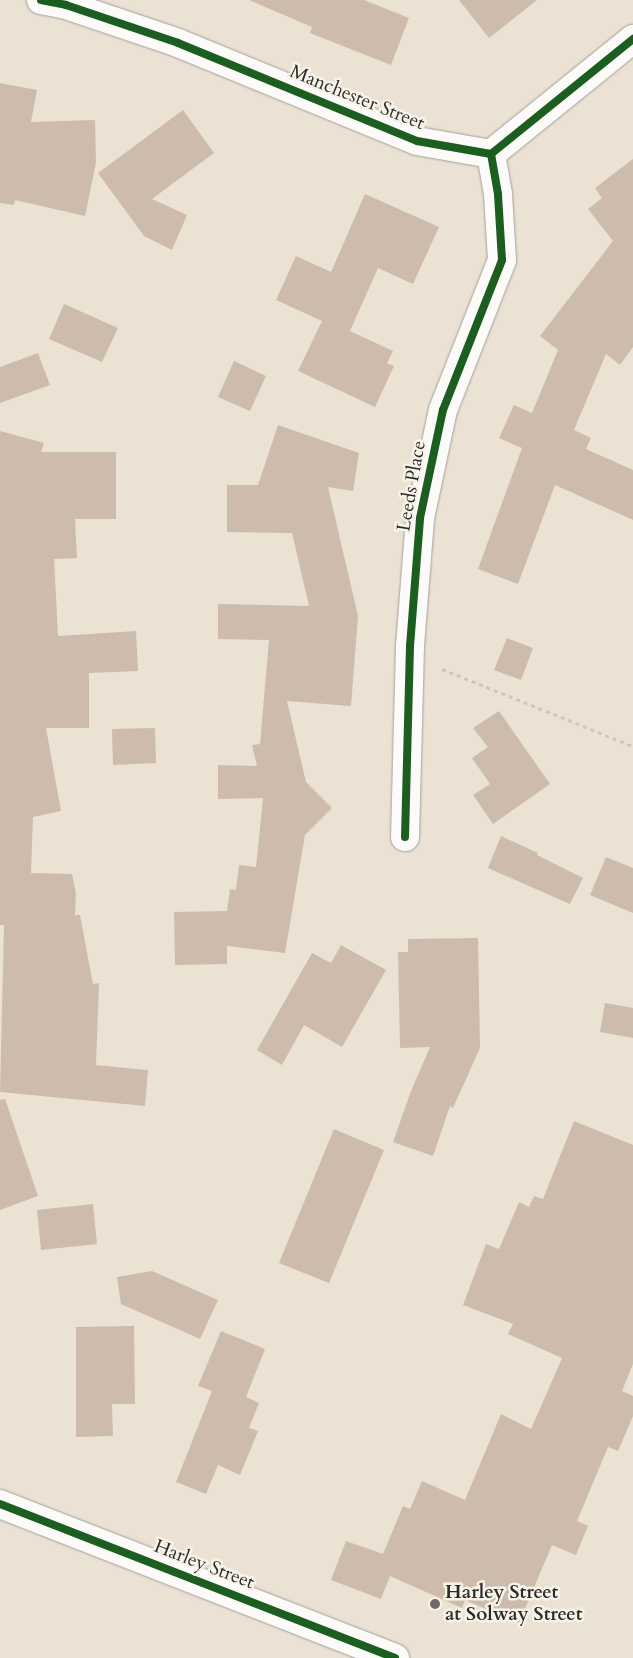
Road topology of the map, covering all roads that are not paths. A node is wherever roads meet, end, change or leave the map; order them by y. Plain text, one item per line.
1 (41, 0) edge
2 (633, 39) edge
3 (491, 154) junction
4 (405, 837) dead end
5 (0, 1504) edge
6 (395, 1658) edge

1 - 3 street, Manchester Street
2 - 3 street
3 - 4 street, Leeds Place
5 - 6 street, Harley Street

